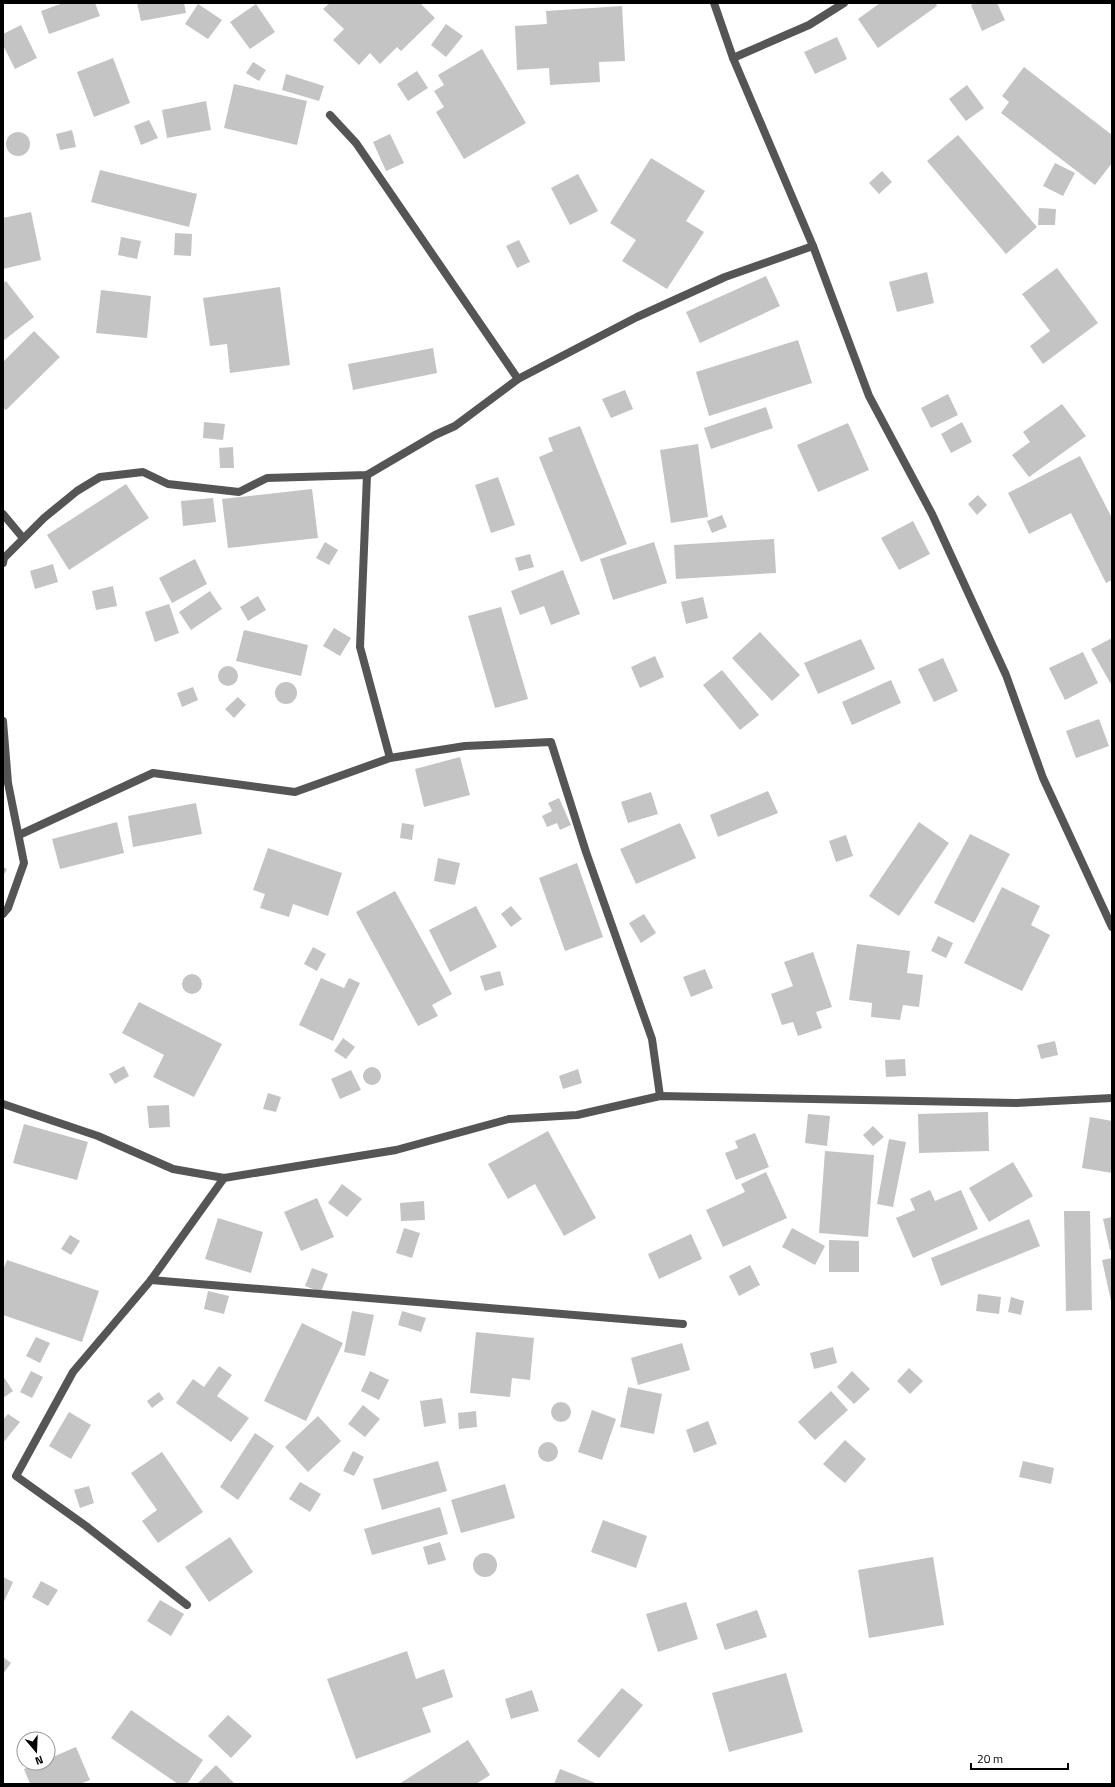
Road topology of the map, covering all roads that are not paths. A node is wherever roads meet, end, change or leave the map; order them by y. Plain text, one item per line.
1 (714, 3) edge
2 (844, 3) edge
3 (733, 58) junction
4 (330, 115) dead end
5 (813, 246) junction
6 (518, 379) junction
7 (367, 475) junction
8 (3, 514) edge
9 (23, 538) junction
10 (3, 563) edge
11 (3, 721) edge
12 (390, 758) junction
13 (19, 835) junction
14 (3, 914) edge
15 (1112, 927) edge
16 (660, 1096) junction
17 (1112, 1098) edge
18 (3, 1104) edge
19 (224, 1178) junction
20 (151, 1280) junction
21 (683, 1324) dead end
22 (186, 1606) dead end

1 - 3 street
2 - 3 street
3 - 5 street
4 - 6 street
5 - 6 street
5 - 15 street
6 - 7 street
7 - 9 street
7 - 12 street
8 - 9 street
9 - 10 street
11 - 13 street
12 - 13 street
12 - 16 street
13 - 14 street
16 - 17 street
16 - 19 street
18 - 19 street
19 - 20 street
20 - 21 street
20 - 22 street

